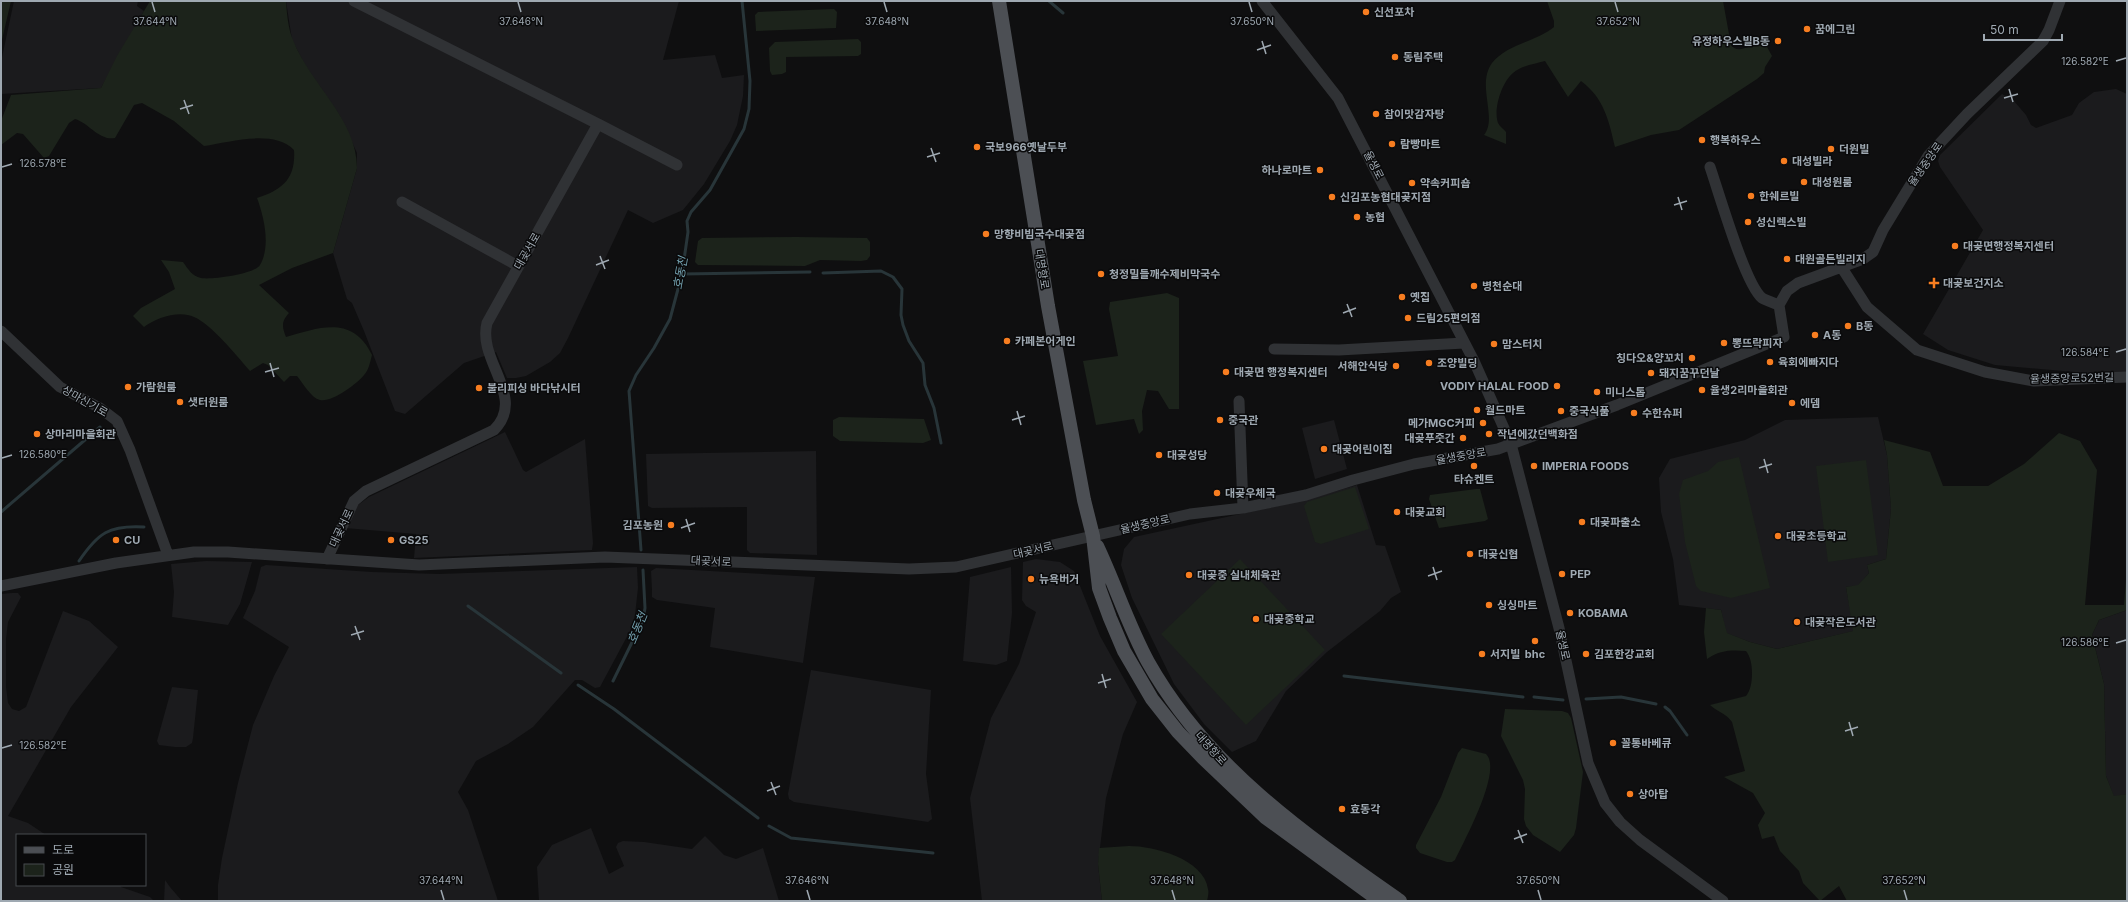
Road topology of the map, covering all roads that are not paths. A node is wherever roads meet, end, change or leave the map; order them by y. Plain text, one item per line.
1 (354, 1) edge
2 (999, 1) edge
3 (1262, 1) edge
4 (2060, 1) edge
5 (598, 124) junction
6 (677, 165) dead end
7 (1710, 167) dead end
8 (402, 202) dead end
9 (518, 266) junction
10 (1842, 268) junction
11 (1780, 305) junction
12 (1, 331) edge
13 (1464, 343) junction
14 (1274, 350) dead end
15 (2127, 377) edge
16 (1239, 402) dead end
17 (1511, 444) junction
18 (1243, 508) junction
19 (1093, 536) junction
20 (168, 555) junction
21 (327, 559) junction
22 (1, 586) edge
23 (1380, 901) edge
24 (1400, 901) edge
25 (1723, 901) edge

1 - 5 street
2 - 19 main road, 대명항로
3 - 13 street, 율생로
4 - 10 street, 율생중앙로
5 - 6 street
5 - 9 street, 대곶서로
7 - 11 street
8 - 9 street
9 - 21 street, 대곶서로
10 - 11 street, 율생중앙로
10 - 15 street, 율생중앙로52번길
11 - 17 street, 율생중앙로
12 - 20 street, 상마신기로
13 - 14 street
13 - 17 street, 율생로
16 - 18 street
17 - 18 street, 율생중앙로
17 - 25 street, 율생로
18 - 19 street, 율생중앙로
19 - 21 street, 대곶서로
19 - 23 main road, 대명항로
19 - 24 main road, 대명항로
20 - 21 street, 대곶서로
20 - 22 street, 대곶서로

